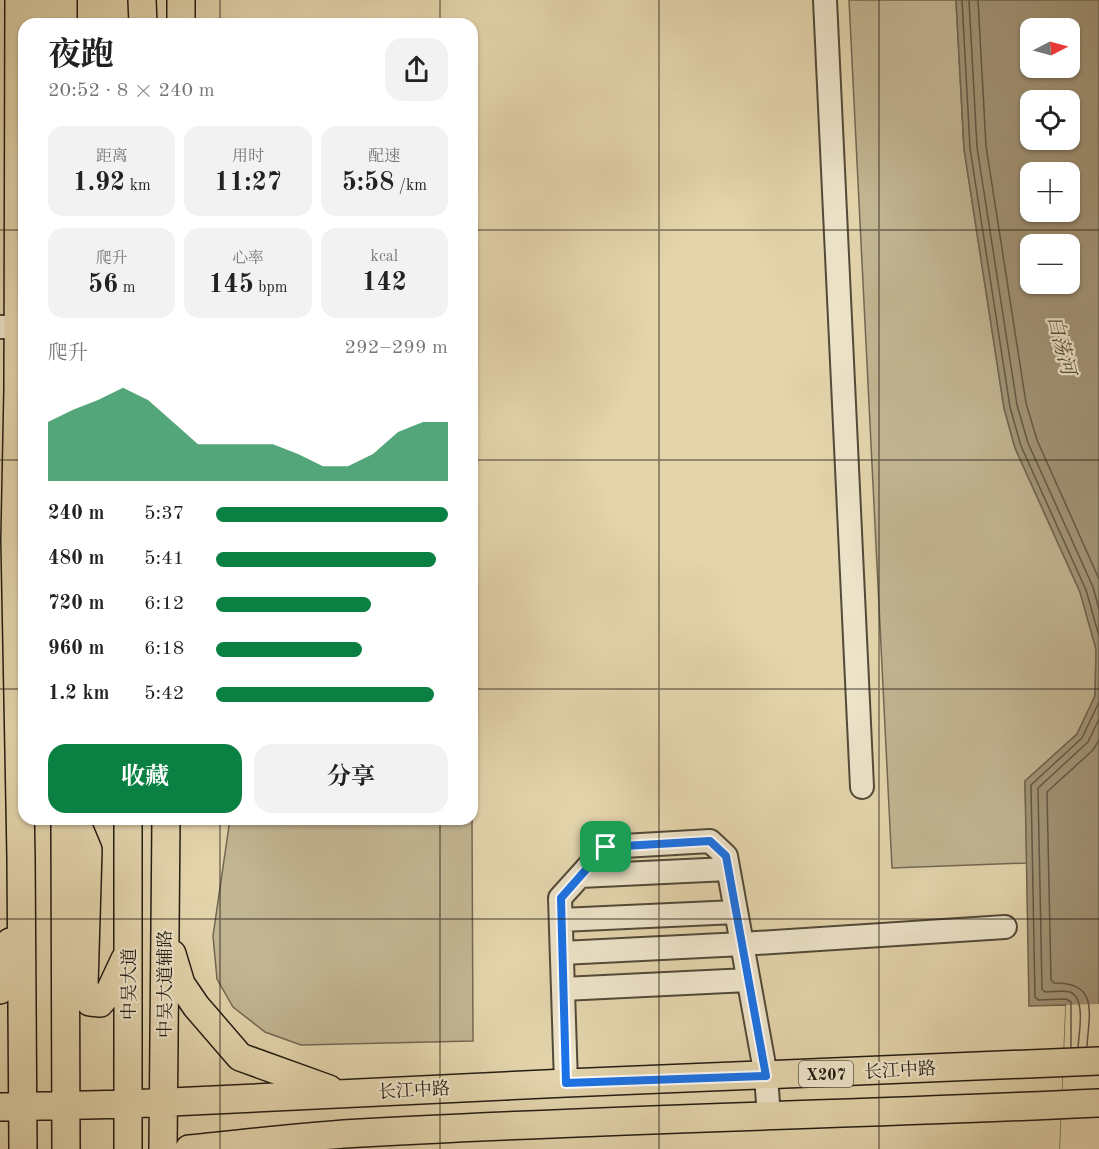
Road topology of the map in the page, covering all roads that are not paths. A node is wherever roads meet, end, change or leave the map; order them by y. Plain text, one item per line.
1 (19, 0) edge
2 (41, 0) edge
3 (63, 0) edge
4 (125, 0) edge
5 (142, 0) edge
6 (181, 0) edge
7 (825, 0) edge
8 (19, 18) edge
9 (40, 18) edge
10 (63, 18) edge
11 (125, 18) edge
12 (143, 18) edge
13 (182, 18) edge
14 (18, 149) edge
15 (9, 327) edge
16 (15, 540) junction
17 (18, 553) edge
18 (18, 698) edge
19 (862, 787) dead end
20 (20, 825) edge
21 (65, 825) edge
22 (78, 825) edge
23 (128, 825) edge
24 (166, 825) edge
25 (21, 857) junction
26 (128, 878) junction
27 (736, 912) junction
28 (561, 920) junction
29 (1005, 927) dead end
30 (166, 929) junction
31 (742, 944) junction
32 (129, 950) junction
33 (562, 953) junction
34 (748, 980) junction
35 (563, 989) junction
36 (0, 990) edge
37 (1093, 1062) edge
38 (766, 1076) junction
39 (566, 1083) junction
40 (341, 1093) junction
41 (164, 1102) junction
42 (1094, 1103) edge
43 (129, 1104) junction
44 (11, 1106) edge
45 (66, 1106) junction
46 (769, 1118) junction
47 (341, 1135) junction
48 (23, 1149) edge
49 (66, 1149) edge
50 (128, 1149) edge
51 (163, 1149) edge
52 (189, 1149) edge
53 (309, 1149) edge

1 - 8 main road
2 - 9 main road
3 - 10 main road
4 - 11 main road
5 - 12 main road
6 - 13 main road
7 - 19 street
14 - 15 main road
15 - 16 main road
16 - 17 main road
16 - 18 main road
20 - 25 main road
21 - 45 main road
22 - 32 main road
23 - 26 main road, 中吴大道
24 - 30 main road, 中吴大道辅路
25 - 36 main road
25 - 44 main road
26 - 30 main road
26 - 32 main road, 中吴大道
27 - 28 street
27 - 28 street
27 - 31 street
28 - 33 street
29 - 31 street
30 - 40 main road
30 - 41 main road, 中吴大道辅路
31 - 33 street
31 - 34 street
32 - 43 main road, 中吴大道
33 - 35 street
34 - 35 street
34 - 38 street
35 - 39 street
37 - 38 main road, 长江中路 / X207
38 - 39 main road, 长江中路 / X207
38 - 46 street
39 - 40 main road, 长江中路 / X207
40 - 41 main road, 长江中路
41 - 43 main road, 长江中路
41 - 51 main road, 中吴大道辅路
42 - 46 main road, X207
43 - 45 main road, 长江中路
43 - 50 main road, 中吴大道
44 - 45 main road, 长江中路
44 - 48 main road
45 - 49 main road
46 - 47 main road, X207
47 - 52 main road
47 - 53 main road

